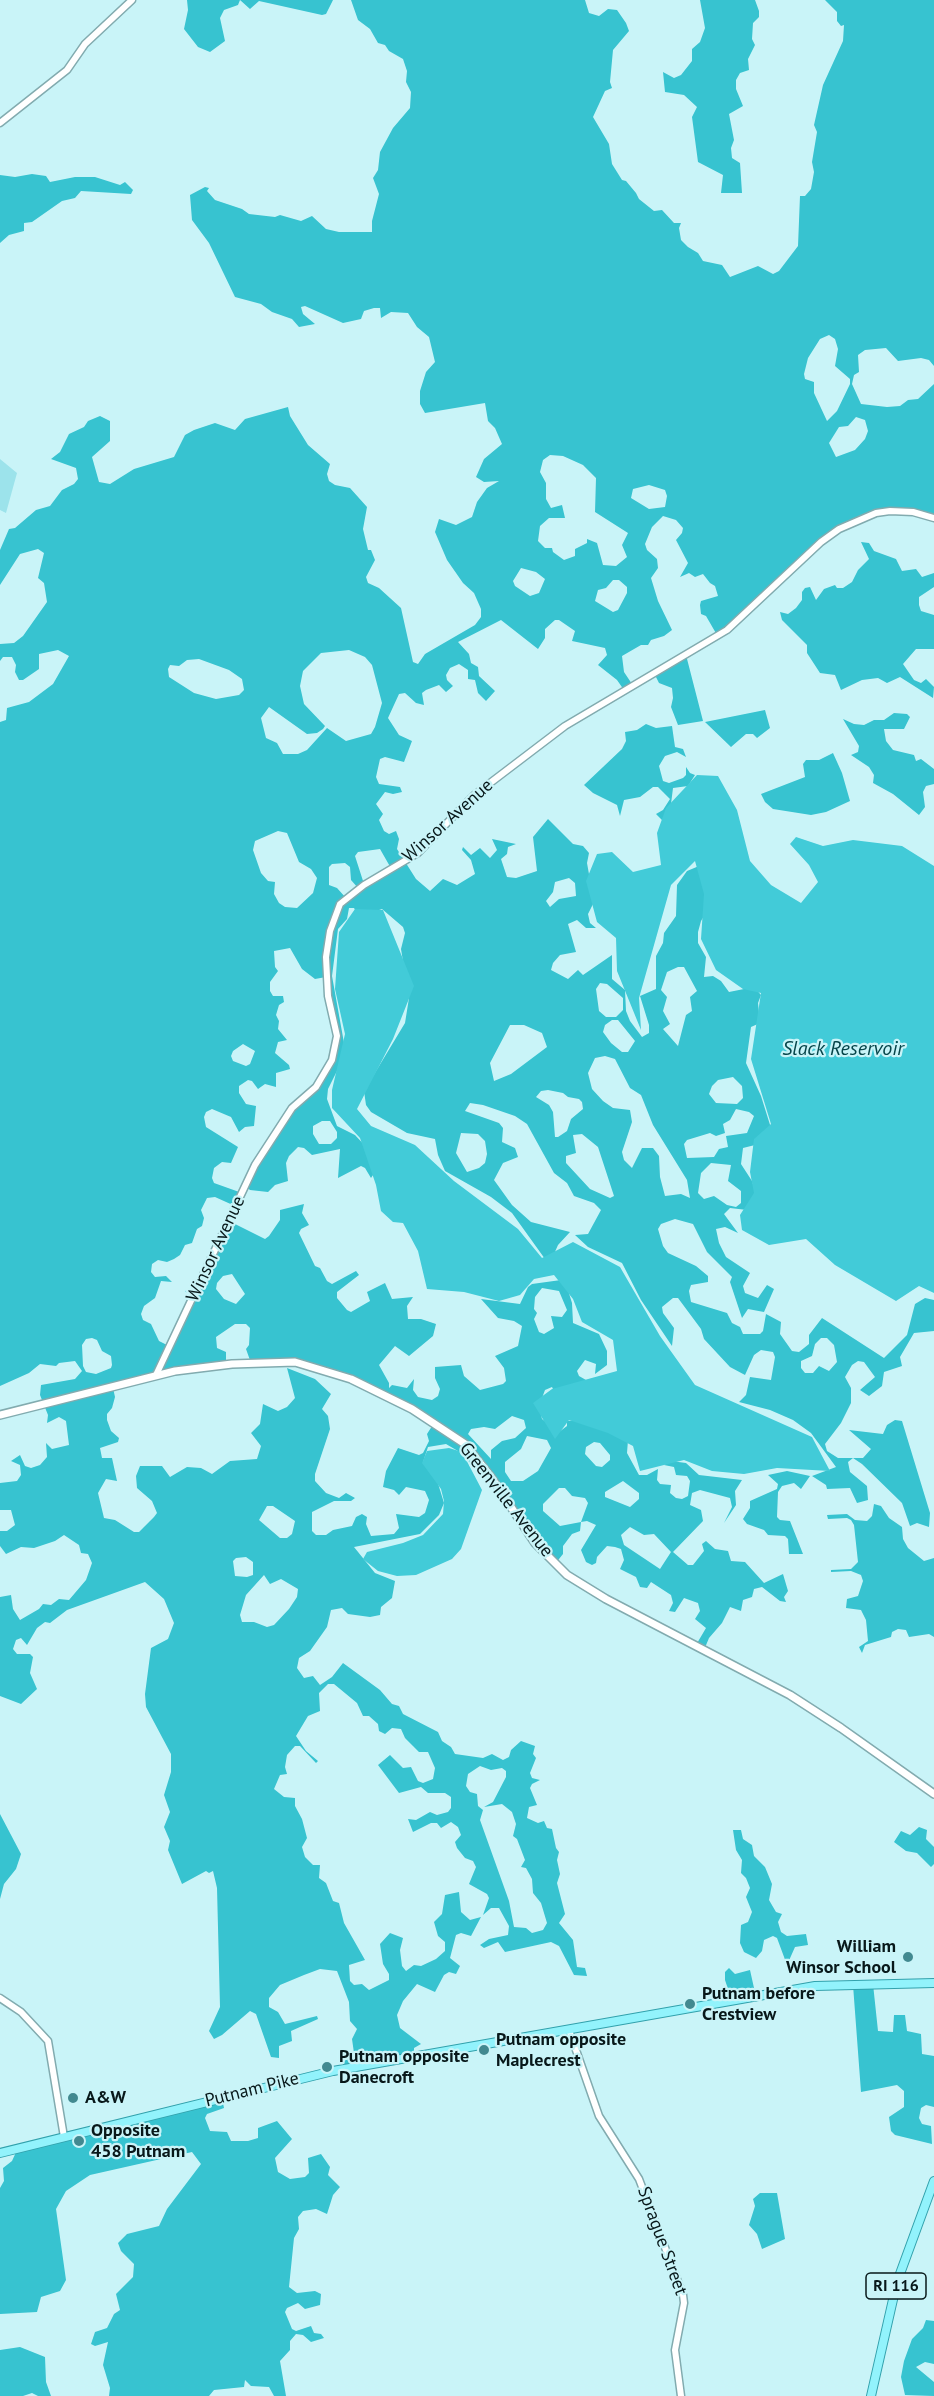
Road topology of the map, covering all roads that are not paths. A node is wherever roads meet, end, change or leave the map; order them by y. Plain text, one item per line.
1 (132, 0) edge
2 (0, 123) edge
3 (934, 518) edge
4 (156, 1376) junction
5 (0, 1415) edge
6 (934, 1794) edge
7 (934, 1983) edge
8 (0, 1998) edge
9 (569, 2030) junction
10 (64, 2138) junction
11 (0, 2153) edge
12 (934, 2181) edge
13 (681, 2396) edge
14 (871, 2396) edge

1 - 2 street
3 - 4 street, Winsor Avenue
4 - 5 main road, Greenville Avenue
4 - 6 main road, Greenville Avenue
7 - 9 main road, Putnam Pike
8 - 10 street
9 - 10 main road, Putnam Pike
9 - 13 street, Sprague Street
10 - 11 main road, Putnam Pike
12 - 14 main road, RI 116

